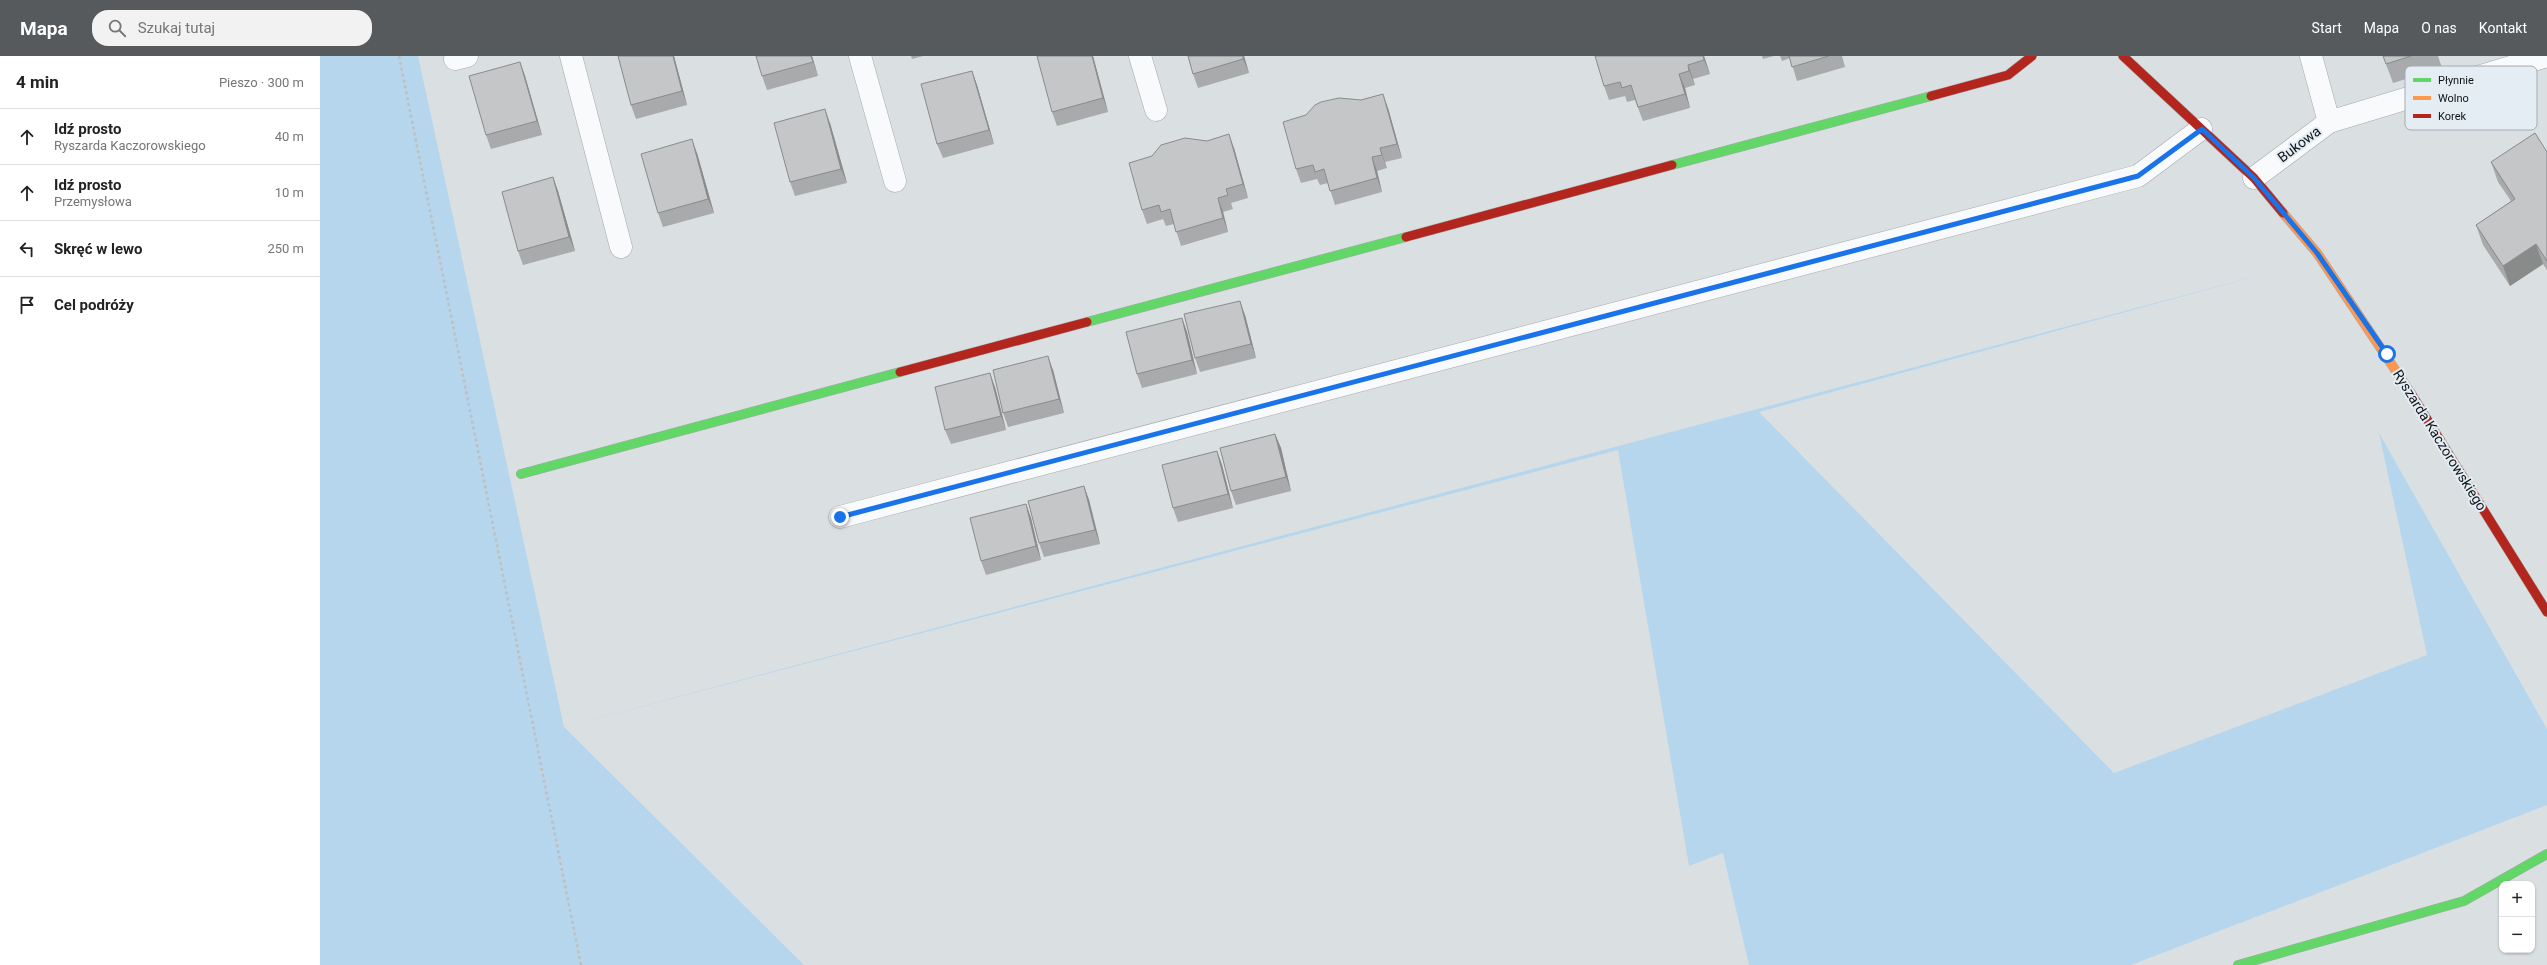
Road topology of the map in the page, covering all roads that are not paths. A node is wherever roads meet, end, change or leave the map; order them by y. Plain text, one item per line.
1 (571, 56) edge
2 (860, 56) edge
3 (1140, 56) edge
4 (2032, 56) edge
5 (2123, 56) edge
6 (2311, 56) edge
7 (2547, 56) edge
8 (2514, 66) edge
9 (2405, 99) edge
10 (1156, 110) dead end
11 (2329, 122) junction
12 (2202, 129) junction
13 (2254, 178) junction
14 (895, 181) dead end
15 (621, 247) dead end
16 (521, 474) dead end
17 (840, 517) dead end
18 (2547, 612) edge
19 (2547, 854) edge
20 (2238, 965) edge

1 - 15 street
2 - 14 street
3 - 10 street
4 - 16 street
5 - 12 street, Ryszarda Kaczorowskiego
6 - 11 street, Bukowa
7 - 8 street
9 - 11 street
11 - 13 street, Bukowa
12 - 13 street, Ryszarda Kaczorowskiego
12 - 17 street
13 - 18 street, Ryszarda Kaczorowskiego
19 - 20 street

